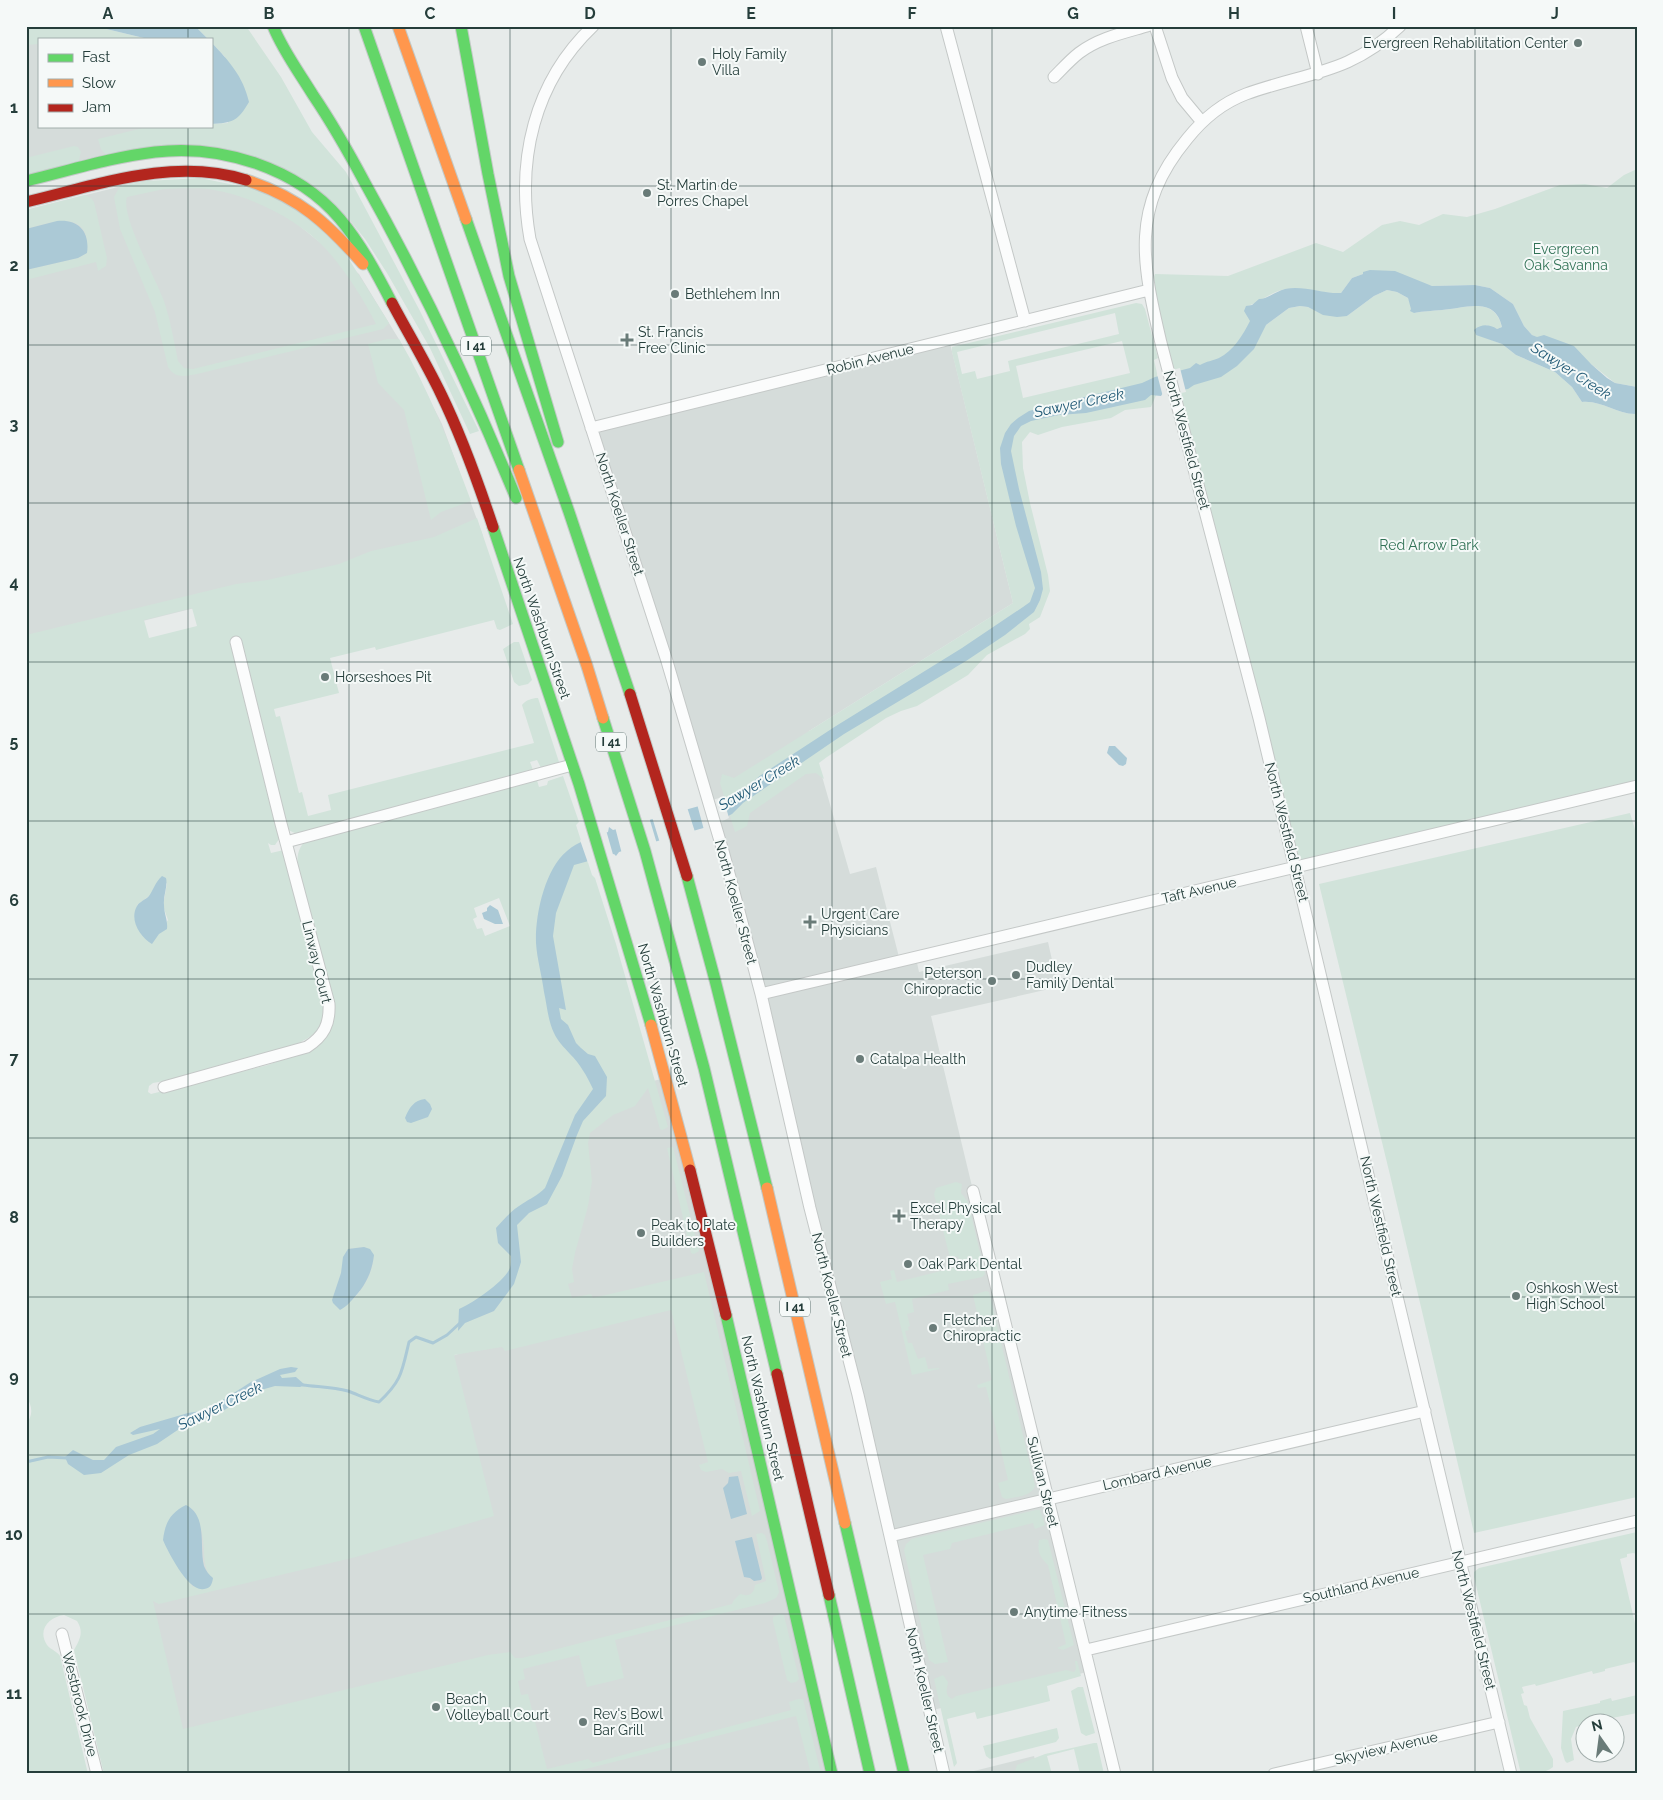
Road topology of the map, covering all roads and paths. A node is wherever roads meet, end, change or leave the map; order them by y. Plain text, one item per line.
1 (265, 26) edge
2 (273, 26) edge
3 (364, 26) edge
4 (398, 26) edge
5 (462, 26) edge
6 (593, 26) edge
7 (946, 26) edge
8 (1147, 26) edge
9 (1155, 26) edge
10 (1306, 26) edge
11 (1400, 26) edge
12 (280, 43) junction
13 (1318, 74) junction
14 (1054, 77) dead end
15 (1202, 122) junction
16 (26, 181) edge
17 (26, 202) edge
18 (385, 290) junction
19 (1149, 290) junction
20 (1025, 321) junction
21 (591, 428) junction
22 (561, 486) junction
23 (519, 508) dead end
24 (236, 642) dead end
25 (569, 650) dead end
26 (587, 666) junction
27 (572, 765) junction
28 (1637, 786) edge
29 (286, 842) junction
30 (1295, 867) junction
31 (761, 994) junction
32 (164, 1087) dead end
33 (973, 1191) dead end
34 (1425, 1411) junction
35 (1047, 1498) junction
36 (1637, 1521) edge
37 (890, 1536) junction
38 (1460, 1562) junction
39 (62, 1634) dead end
40 (1086, 1650) junction
41 (1499, 1722) junction
42 (97, 1774) edge
43 (832, 1774) edge
44 (870, 1774) edge
45 (904, 1774) edge
46 (944, 1774) edge
47 (1115, 1774) edge
48 (1274, 1774) edge
49 (1511, 1774) edge

1 - 12 main road
2 - 12 main road
3 - 26 main road, I 41
4 - 22 main road, I 41
5 - 22 main road
6 - 21 street, North Koeller Street
7 - 20 street
8 - 14 street
9 - 15 street
10 - 13 street
11 - 13 street, North Westfield Street
12 - 23 main road
13 - 15 street, North Westfield Street
15 - 19 street, North Westfield Street
16 - 18 main road, North Washburn Street
17 - 18 main road, North Washburn Street
18 - 27 main road, North Washburn Street
19 - 20 street, Robin Avenue
19 - 30 street, North Westfield Street
20 - 21 street, Robin Avenue
21 - 31 street, North Koeller Street
22 - 45 main road, I 41
24 - 29 street, Linway Court
25 - 26 main road
26 - 44 main road, I 41
27 - 29 street
27 - 43 main road, North Washburn Street
28 - 30 street, Taft Avenue
29 - 32 street, Linway Court
30 - 31 street, Taft Avenue
30 - 34 street, North Westfield Street
31 - 37 street, North Koeller Street
33 - 35 street, Sullivan Street
34 - 35 street, Lombard Avenue
34 - 38 street, North Westfield Street
35 - 37 street, Lombard Avenue
35 - 40 street, Sullivan Street
36 - 38 street, Southland Avenue
37 - 46 street, North Koeller Street
38 - 40 street, Southland Avenue
38 - 41 street, North Westfield Street
39 - 42 street, Westbrook Drive
40 - 47 street, Sullivan Street
41 - 48 street, Skyview Avenue
41 - 49 street, North Westfield Street

